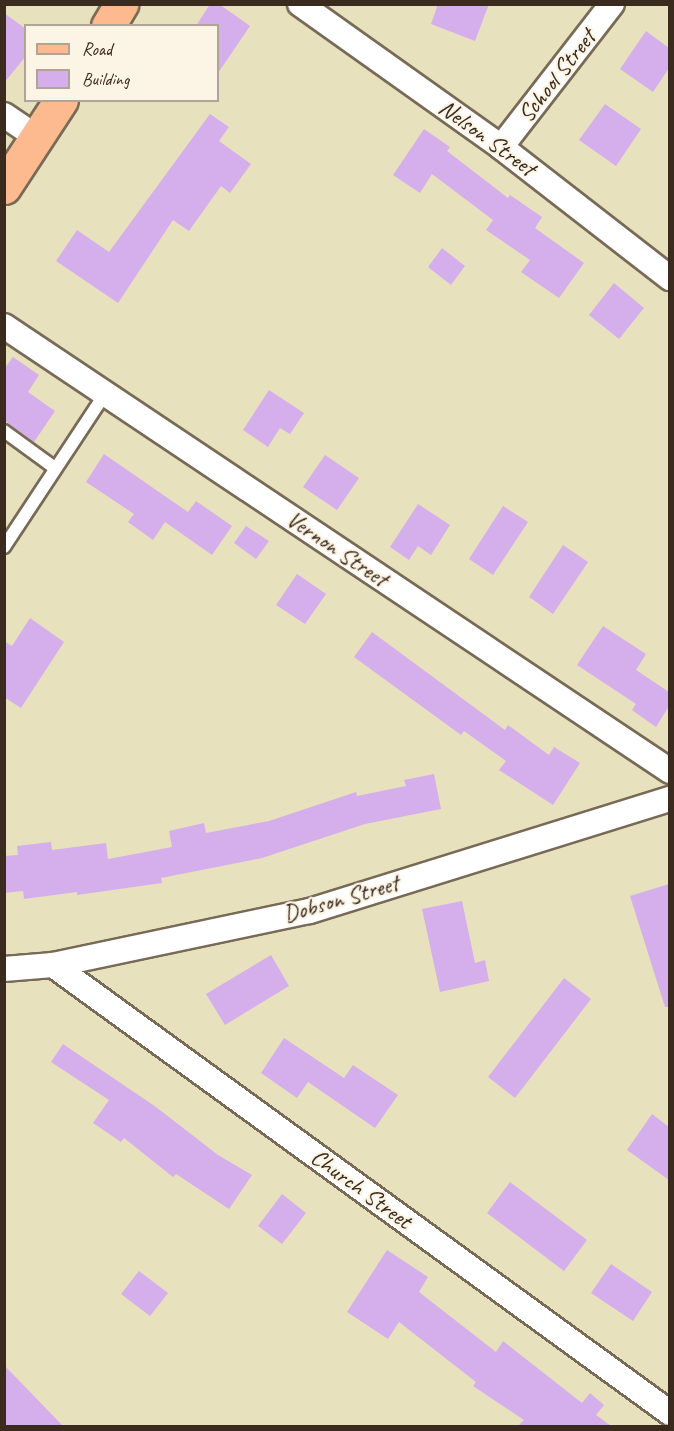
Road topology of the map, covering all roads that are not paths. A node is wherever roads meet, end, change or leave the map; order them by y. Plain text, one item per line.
1 (121, 4) edge
2 (300, 4) edge
3 (612, 4) edge
4 (109, 24) edge
5 (60, 102) edge
6 (4, 115) edge
7 (38, 138) junction
8 (501, 147) junction
9 (4, 187) edge
10 (669, 278) edge
11 (4, 326) edge
12 (105, 394) junction
13 (4, 431) edge
14 (55, 468) junction
15 (4, 547) edge
16 (669, 771) edge
17 (669, 799) edge
18 (53, 965) junction
19 (4, 969) edge
20 (669, 1413) edge

1 - 4 main road
2 - 8 street, Nelson Street
3 - 8 street, School Street
5 - 7 main road
6 - 7 street
7 - 9 main road
8 - 10 street, Nelson Street
11 - 12 street, Vernon Street
12 - 14 lane
12 - 16 street, Vernon Street
13 - 14 lane
14 - 15 lane
17 - 18 street, Dobson Street
18 - 19 street, Dobson Street
18 - 20 street, Church Street

